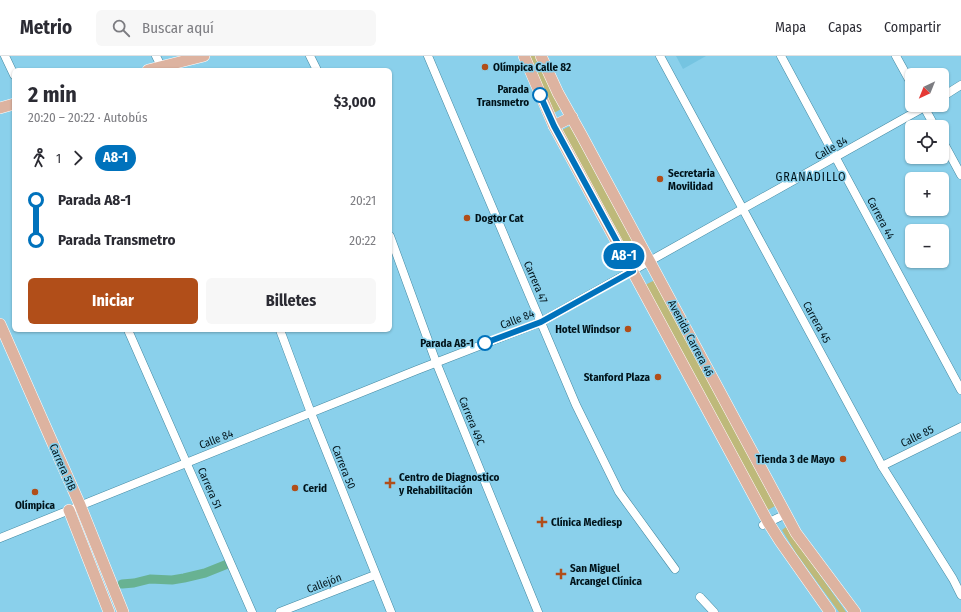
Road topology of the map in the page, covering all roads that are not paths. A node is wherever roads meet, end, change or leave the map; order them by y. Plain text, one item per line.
1 (5, 56) edge
2 (156, 56) edge
3 (204, 56) edge
4 (310, 56) edge
5 (428, 56) edge
6 (524, 56) edge
7 (542, 56) edge
8 (660, 56) edge
9 (781, 56) edge
10 (896, 56) edge
11 (162, 68) edge
12 (316, 68) edge
13 (12, 71) edge
14 (905, 72) edge
15 (961, 85) edge
16 (949, 92) edge
17 (12, 105) edge
18 (0, 108) edge
19 (915, 112) edge
20 (572, 117) junction
21 (554, 126) junction
22 (949, 153) edge
23 (836, 157) junction
24 (961, 175) edge
25 (743, 210) junction
26 (392, 241) edge
27 (650, 261) junction
28 (633, 271) junction
29 (541, 322) junction
30 (0, 324) edge
31 (129, 332) edge
32 (281, 332) edge
33 (436, 362) junction
34 (961, 390) edge
35 (311, 413) junction
36 (961, 427) edge
37 (186, 462) junction
38 (882, 466) junction
39 (80, 505) junction
40 (69, 510) junction
41 (786, 514) junction
42 (766, 524) junction
43 (0, 538) edge
44 (675, 569) dead end
45 (375, 575) junction
46 (961, 595) edge
47 (700, 597) dead end
48 (109, 612) edge
49 (123, 612) edge
50 (252, 612) edge
51 (280, 612) edge
52 (390, 612) edge
53 (538, 612) edge
54 (714, 612) edge
55 (830, 612) edge
56 (855, 612) edge

1 - 13 street
2 - 11 street
3 - 11 main road
4 - 12 street
5 - 29 street, Carrera 47
6 - 21 main road, Avenida Carrera 46
7 - 20 main road, Avenida Carrera 46
8 - 25 street, Carrera 45
9 - 23 street, Carrera 44
10 - 14 street
15 - 16 street
17 - 18 main road
19 - 23 street, Calle 84
20 - 21 main road
20 - 27 main road, Avenida Carrera 46
21 - 28 main road, Avenida Carrera 46
22 - 24 street
23 - 25 street, Calle 84
23 - 34 street, Carrera 44
25 - 27 street, Calle 84
25 - 38 street, Carrera 45
26 - 33 street, Carrera 49C
27 - 28 street, Calle 84
27 - 41 main road, Avenida Carrera 46
28 - 29 street, Calle 84
28 - 42 main road, Avenida Carrera 46
29 - 33 street, Calle 84
29 - 44 street, Carrera 47
30 - 39 main road, Carrera 51B
31 - 37 street, Carrera 51
32 - 35 street, Carrera 50
33 - 35 street, Calle 84
33 - 53 street, Carrera 49C
35 - 37 street, Calle 84
35 - 45 street, Carrera 50
36 - 38 street, Calle 85
37 - 39 street, Calle 84
37 - 50 street, Carrera 51
38 - 46 street, Carrera 45
39 - 40 street, Calle 84
39 - 49 main road, Carrera 51B
40 - 43 street, Calle 84
40 - 48 main road
41 - 42 street
41 - 56 main road, Avenida Carrera 46
42 - 55 main road, Avenida Carrera 46
45 - 51 street, Callejón
45 - 52 street, Carrera 50
47 - 54 street

